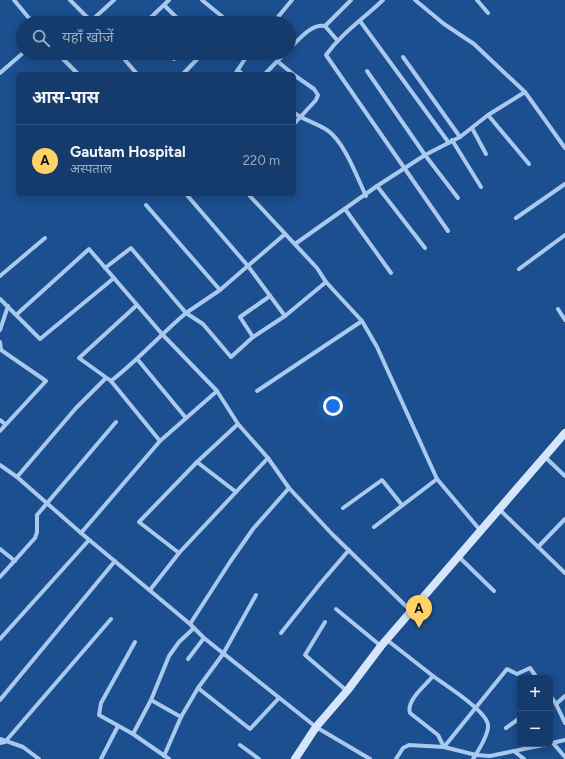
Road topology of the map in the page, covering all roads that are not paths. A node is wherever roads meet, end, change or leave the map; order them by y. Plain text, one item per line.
1 (14, 0) edge
2 (70, 0) edge
3 (114, 0) edge
4 (169, 0) edge
5 (202, 0) edge
6 (292, 0) edge
7 (352, 0) edge
8 (383, 0) edge
9 (477, 0) edge
10 (418, 1) edge
11 (164, 5) junction
12 (488, 13) dead end
13 (27, 16) edge
14 (86, 16) edge
15 (98, 16) edge
16 (152, 16) edge
17 (175, 16) edge
18 (221, 16) edge
19 (279, 16) edge
20 (360, 21) junction
21 (325, 26) junction
22 (337, 40) junction
23 (296, 42) edge
24 (403, 56) dead end
25 (16, 59) edge
26 (64, 60) edge
27 (125, 60) edge
28 (197, 60) edge
29 (244, 60) edge
30 (277, 61) joint
31 (238, 70) edge
32 (367, 71) dead end
33 (76, 72) edge
34 (135, 72) edge
35 (184, 72) edge
36 (267, 72) edge
37 (291, 72) edge
38 (0, 73) edge
39 (296, 76) edge
40 (525, 92) junction
41 (296, 114) edge
42 (488, 115) junction
43 (301, 118) junction
44 (296, 122) edge
45 (472, 128) junction
46 (460, 136) junction
47 (450, 142) junction
48 (565, 148) edge
49 (486, 154) dead end
50 (425, 155) junction
51 (529, 164) dead end
52 (405, 168) junction
53 (565, 184) edge
54 (377, 186) junction
55 (482, 187) dead end
56 (188, 196) edge
57 (250, 196) edge
58 (366, 196) junction
59 (458, 198) dead end
60 (146, 205) dead end
61 (345, 209) junction
62 (516, 218) dead end
63 (448, 231) dead end
64 (285, 234) junction
65 (565, 235) edge
66 (45, 238) dead end
67 (295, 244) junction
68 (425, 248) dead end
69 (248, 266) junction
70 (105, 268) junction
71 (518, 269) dead end
72 (391, 273) dead end
73 (0, 276) edge
74 (114, 278) junction
75 (326, 282) junction
76 (220, 290) junction
77 (270, 296) junction
78 (0, 299) edge
79 (137, 305) junction
80 (8, 306) junction
81 (558, 310) dead end
82 (186, 313) junction
83 (16, 314) junction
84 (284, 316) junction
85 (565, 320) edge
86 (362, 321) junction
87 (0, 330) edge
88 (162, 334) junction
89 (253, 337) junction
90 (0, 342) edge
91 (138, 360) junction
92 (106, 378) junction
93 (111, 381) junction
94 (217, 391) junction
95 (257, 391) dead end
96 (186, 418) junction
97 (0, 420) edge
98 (116, 422) dead end
99 (5, 424) junction
100 (238, 424) junction
101 (0, 431) edge
102 (565, 433) edge
103 (160, 441) junction
104 (545, 457) junction
105 (268, 458) junction
106 (197, 462) junction
107 (0, 465) edge
108 (565, 476) edge
109 (17, 477) junction
110 (437, 478) junction
111 (289, 488) junction
112 (236, 492) junction
113 (47, 502) junction
114 (402, 505) junction
115 (343, 508) dead end
116 (498, 509) junction
117 (565, 519) edge
118 (374, 527) dead end
119 (480, 530) junction
120 (81, 533) junction
121 (89, 540) junction
122 (538, 547) junction
123 (0, 549) edge
124 (349, 550) junction
125 (179, 553) junction
126 (458, 556) junction
127 (15, 561) junction
128 (115, 561) junction
129 (565, 573) edge
130 (0, 577) edge
131 (150, 590) junction
132 (494, 591) dead end
133 (256, 595) dead end
134 (336, 609) dead end
135 (411, 611) junction
136 (111, 619) dead end
137 (325, 622) dead end
138 (192, 626) junction
139 (282, 633) dead end
140 (204, 638) junction
141 (0, 639) edge
142 (134, 642) dead end
143 (384, 643) junction
144 (224, 654) junction
145 (188, 659) dead end
146 (535, 675) edge
147 (433, 676) junction
148 (198, 688) junction
149 (347, 691) junction
150 (565, 696) edge
151 (279, 698) junction
152 (0, 700) edge
153 (151, 700) junction
154 (553, 700) edge
155 (556, 704) junction
156 (476, 708) junction
157 (181, 717) junction
158 (517, 720) edge
159 (565, 723) edge
160 (118, 726) junction
161 (316, 727) junction
162 (506, 728) dead end
163 (134, 734) junction
164 (0, 739) edge
165 (565, 740) edge
166 (5, 742) junction
167 (0, 743) edge
168 (553, 743) edge
169 (240, 745) dead end
170 (444, 747) junction
171 (533, 747) edge
172 (552, 747) edge
173 (514, 751) junction
174 (164, 756) junction
175 (474, 757) edge
176 (565, 757) edge
177 (492, 758) edge
178 (39, 759) edge
179 (101, 759) edge
180 (170, 759) edge
181 (259, 759) edge
182 (294, 759) edge
183 (370, 759) edge
184 (396, 759) edge
185 (524, 759) edge

1 - 13 street
2 - 14 street
3 - 15 street
4 - 11 street
5 - 18 street
6 - 19 street
7 - 21 street
8 - 20 street
9 - 12 street
10 - 40 street
11 - 16 street
11 - 17 street
20 - 22 street
20 - 47 street
21 - 22 street
21 - 23 street
22 - 52 street
24 - 46 street
25 - 38 street
26 - 33 street
27 - 34 street
28 - 35 street
29 - 31 street
30 - 36 street
30 - 37 street
32 - 50 street
39 - 43 street
40 - 42 street
40 - 48 street
41 - 43 street
42 - 45 street
42 - 51 street
43 - 44 street
43 - 58 street
45 - 46 street
45 - 49 street
46 - 47 street
47 - 50 street
47 - 55 street
50 - 52 street
50 - 59 street
52 - 54 street
52 - 63 street
53 - 62 street
54 - 58 street
54 - 68 street
56 - 69 street
57 - 64 street
58 - 61 street
60 - 76 street
61 - 67 street
61 - 72 street
64 - 67 street
64 - 69 street
65 - 71 street
66 - 73 street
67 - 75 street
69 - 76 street
69 - 77 street
70 - 74 street
70 - 82 street
70 - 83 street
74 - 79 street
74 - 83 street
75 - 84 street
75 - 86 street
76 - 82 street
77 - 84 street
77 - 89 street
78 - 80 street
79 - 88 street
79 - 92 street
80 - 83 street
80 - 87 street
81 - 85 street
82 - 88 street
82 - 89 street
84 - 89 street
86 - 95 street
86 - 110 street
88 - 91 street
88 - 94 street
90 - 99 street
91 - 93 street
91 - 96 street
92 - 93 street
92 - 109 street
93 - 103 street
94 - 96 street
94 - 100 street
96 - 103 street
97 - 99 street
98 - 113 street
99 - 101 street
100 - 105 street
100 - 106 street
102 - 104 street
103 - 120 street
104 - 108 street
104 - 116 street
105 - 111 street
105 - 112 street
106 - 112 street
106 - 125 street
107 - 109 street
109 - 113 street
110 - 114 street
110 - 119 street
111 - 124 street
111 - 138 street
112 - 125 street
113 - 120 street
113 - 127 street
114 - 115 street
114 - 118 street
116 - 119 street
116 - 122 street
117 - 122 street
119 - 126 street
120 - 121 street
121 - 128 street
121 - 141 street
122 - 129 street
123 - 127 street
124 - 135 street
124 - 139 street
125 - 131 street
126 - 132 street
126 - 135 street
127 - 130 street
128 - 131 street
128 - 152 street
131 - 138 street
133 - 144 street
134 - 143 street
135 - 143 street
136 - 166 street
137 - 149 street
138 - 140 street
138 - 153 street
140 - 144 street
140 - 145 street
142 - 160 street
143 - 147 street
143 - 149 street
144 - 148 street
144 - 151 street
146 - 156 street
147 - 156 street
147 - 170 street
148 - 151 street
148 - 157 street
149 - 161 street
150 - 155 street
151 - 161 street
153 - 157 street
153 - 163 street
154 - 155 street
155 - 159 street
156 - 170 street
156 - 175 street
157 - 174 street
158 - 162 street
160 - 163 street
160 - 179 street
161 - 182 street
161 - 183 street
163 - 174 street
164 - 166 street
165 - 168 street
166 - 167 street
166 - 178 street
169 - 181 street
170 - 175 street
170 - 184 street
171 - 173 street
172 - 176 street
173 - 177 street
173 - 185 street
174 - 180 street
175 - 177 street

